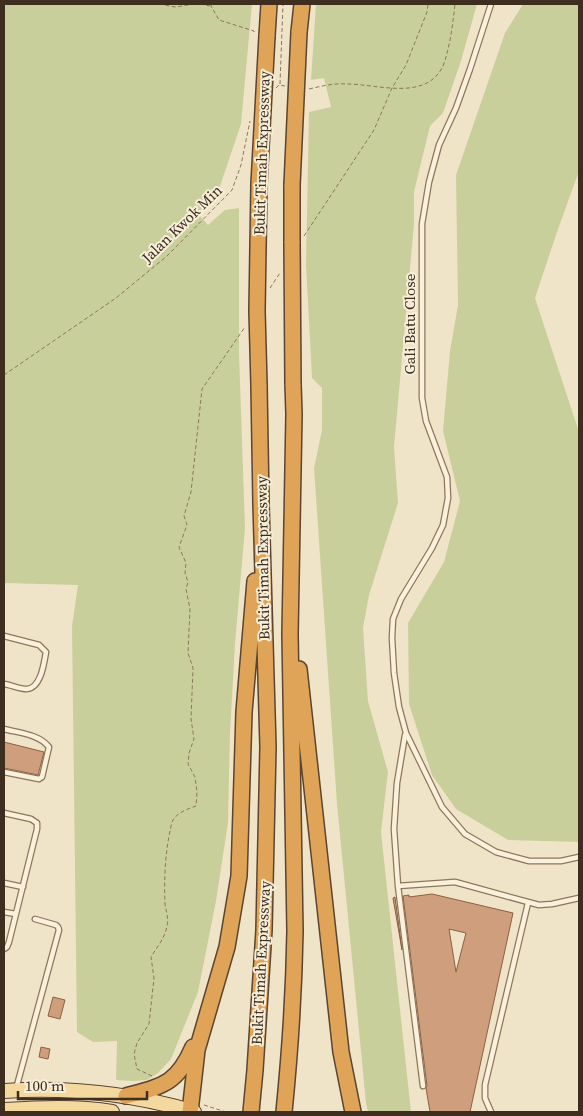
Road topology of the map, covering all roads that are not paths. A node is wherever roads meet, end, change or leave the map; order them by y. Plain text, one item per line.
1 (269, 4) edge
2 (302, 4) edge
3 (491, 4) edge
4 (261, 504) junction
5 (290, 634) junction
6 (4, 636) edge
7 (4, 684) edge
8 (4, 729) edge
9 (406, 733) junction
10 (4, 772) edge
11 (4, 812) edge
12 (579, 857) edge
13 (4, 883) edge
14 (398, 886) junction
15 (23, 887) junction
16 (579, 898) edge
17 (528, 902) junction
18 (4, 912) edge
19 (16, 914) junction
20 (35, 919) dead end
21 (4, 949) edge
22 (206, 1015) junction
23 (423, 1086) dead end
24 (10, 1090) edge
25 (126, 1096) junction
26 (4, 1110) edge
27 (193, 1110) edge
28 (352, 1110) edge
29 (111, 1112) edge
30 (251, 1112) edge
31 (284, 1112) edge
32 (491, 1112) edge

1 - 4 highway, Bukit Timah Expressway, bridge
2 - 5 highway, Bukit Timah Expressway, bridge
3 - 9 lane, Gali Batu Close
4 - 22 highway
4 - 30 highway, Bukit Timah Expressway
5 - 28 highway
5 - 31 highway, Bukit Timah Expressway
6 - 7 lane
8 - 10 lane
9 - 12 lane
9 - 14 lane
11 - 15 lane
13 - 15 lane
14 - 17 lane
14 - 23 lane
15 - 19 lane
16 - 17 lane
17 - 32 lane
18 - 19 lane
19 - 21 lane
20 - 24 lane
22 - 25 highway
22 - 27 highway
24 - 25 main road
25 - 27 main road
26 - 29 main road

